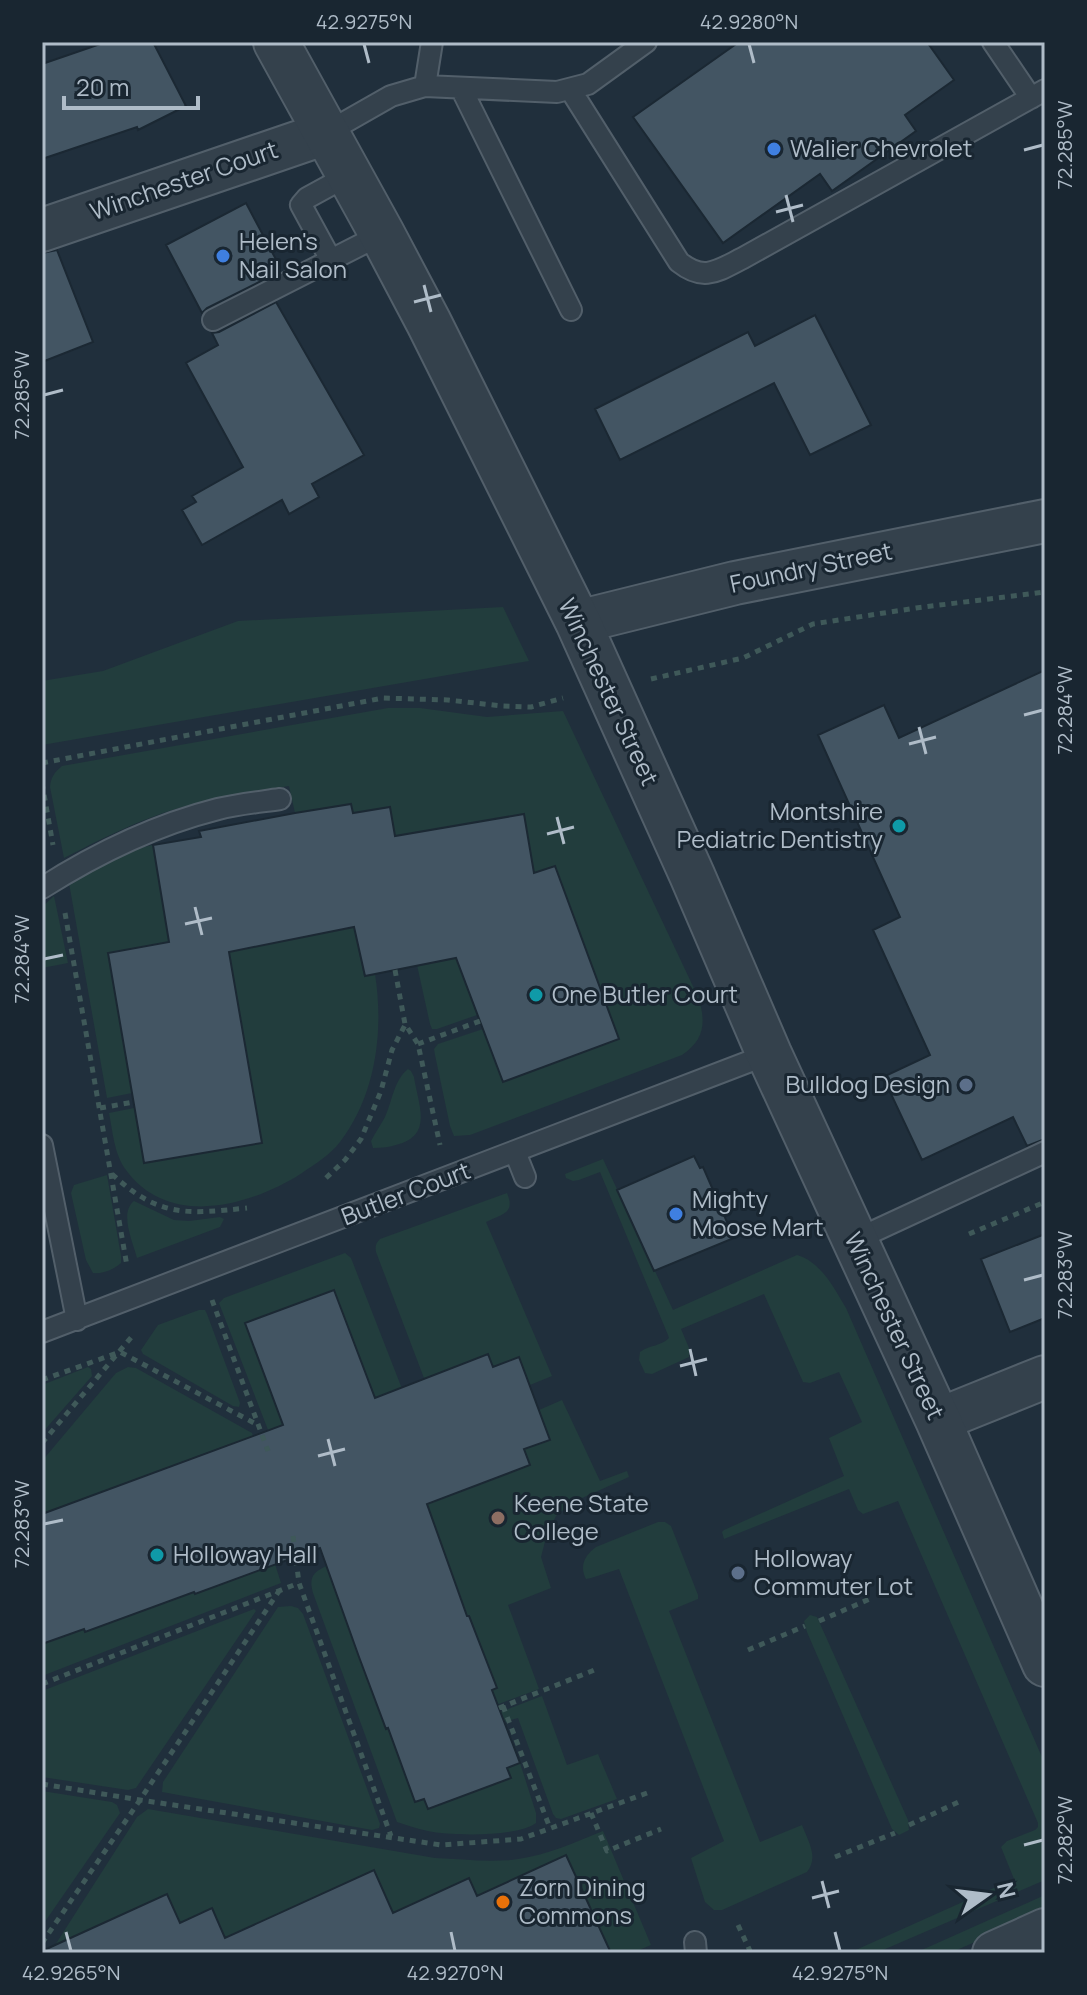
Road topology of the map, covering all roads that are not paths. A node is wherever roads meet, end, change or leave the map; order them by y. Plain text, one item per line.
1 (276, 42) edge
2 (432, 42) edge
3 (646, 42) edge
4 (993, 42) edge
5 (425, 86) junction
6 (461, 88) junction
7 (570, 89) junction
8 (1038, 94) edge
9 (326, 133) junction
10 (349, 175) junction
11 (42, 230) edge
12 (382, 234) junction
13 (331, 260) junction
14 (571, 310) dead end
15 (213, 320) dead end
16 (1045, 521) edge
17 (578, 622) junction
18 (280, 799) dead end
19 (42, 888) edge
20 (769, 1054) junction
21 (42, 1145) edge
22 (515, 1152) junction
23 (1045, 1152) edge
24 (525, 1177) dead end
25 (855, 1240) junction
26 (77, 1320) junction
27 (42, 1332) edge
28 (1045, 1377) edge
29 (938, 1420) junction
30 (1045, 1664) edge
31 (1045, 1930) edge
32 (994, 1953) edge

1 - 9 street, Winchester Street
2 - 5 lane
3 - 7 lane
4 - 8 lane
5 - 6 lane
5 - 9 lane
6 - 7 lane
6 - 14 lane
7 - 8 lane
9 - 10 street, Winchester Street
9 - 11 street, Winchester Court
10 - 12 street, Winchester Street
10 - 13 lane
12 - 13 lane
12 - 17 street, Winchester Street
13 - 15 lane
16 - 17 street, Foundry Street
17 - 20 street, Winchester Street
18 - 19 lane
20 - 22 lane, Butler Court
20 - 25 street, Winchester Street
21 - 26 lane
22 - 24 lane
22 - 26 lane, Butler Court
23 - 25 lane
25 - 29 street, Winchester Street
26 - 27 lane, Butler Court
28 - 29 street
29 - 30 street, Winchester Street
31 - 32 street

